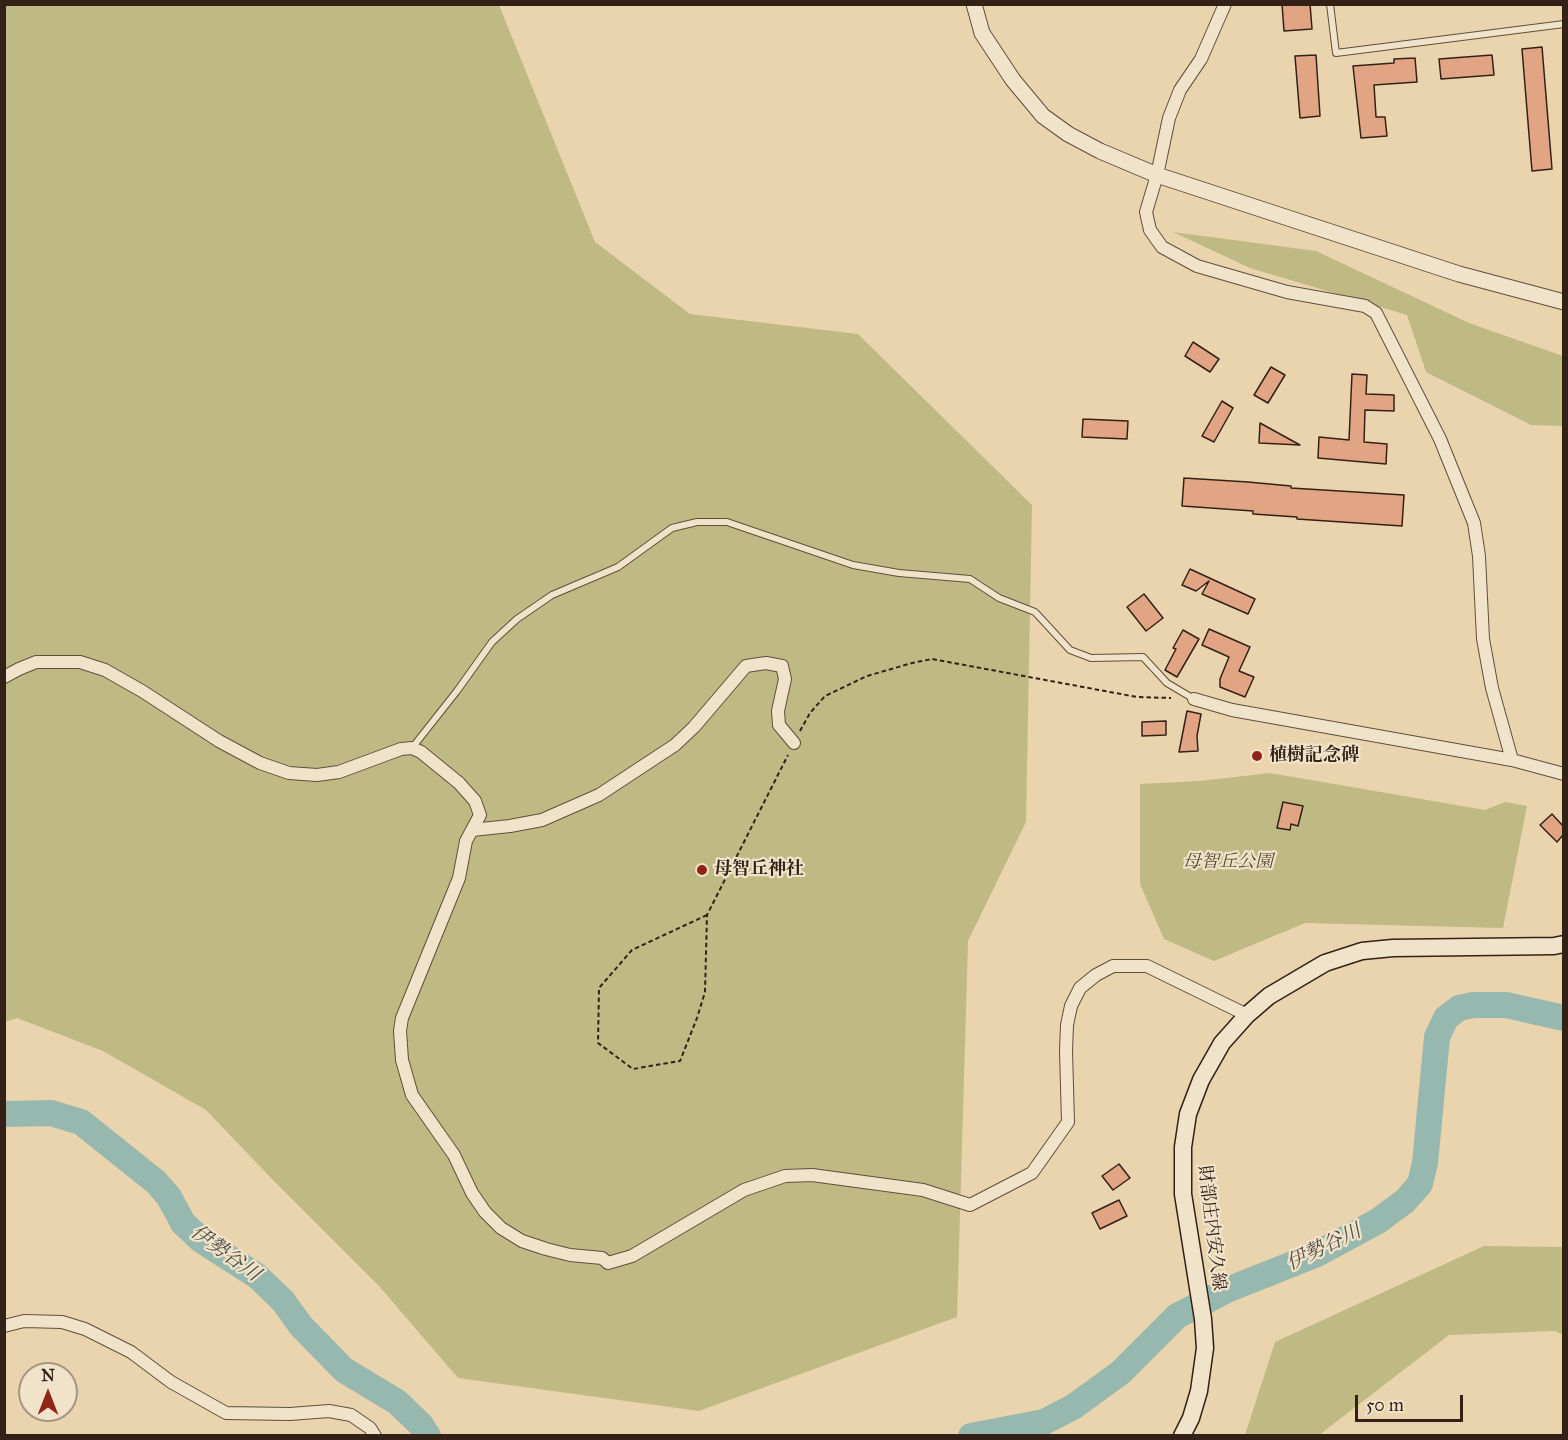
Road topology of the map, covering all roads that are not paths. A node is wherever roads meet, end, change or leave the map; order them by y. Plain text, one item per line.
1 (974, 4) edge
2 (1226, 4) edge
3 (1330, 4) edge
4 (1563, 24) edge
5 (1157, 175) junction
6 (1563, 302) edge
7 (4, 677) edge
8 (1194, 699) joint
9 (794, 743) road end
10 (412, 748) junction
11 (1512, 760) junction
12 (1563, 774) edge
13 (472, 830) junction
14 (1563, 944) edge
15 (1247, 1015) junction
16 (4, 1326) edge
17 (375, 1436) edge
18 (1182, 1436) edge

1 - 5 street
2 - 5 street
3 - 4 lane
5 - 6 street
5 - 11 street
7 - 10 street
8 - 10 lane
8 - 11 street
9 - 13 street
10 - 13 street
11 - 12 street
13 - 15 street
14 - 15 main road, 財部庄内安久線
15 - 18 main road, 財部庄内安久線
16 - 17 street

